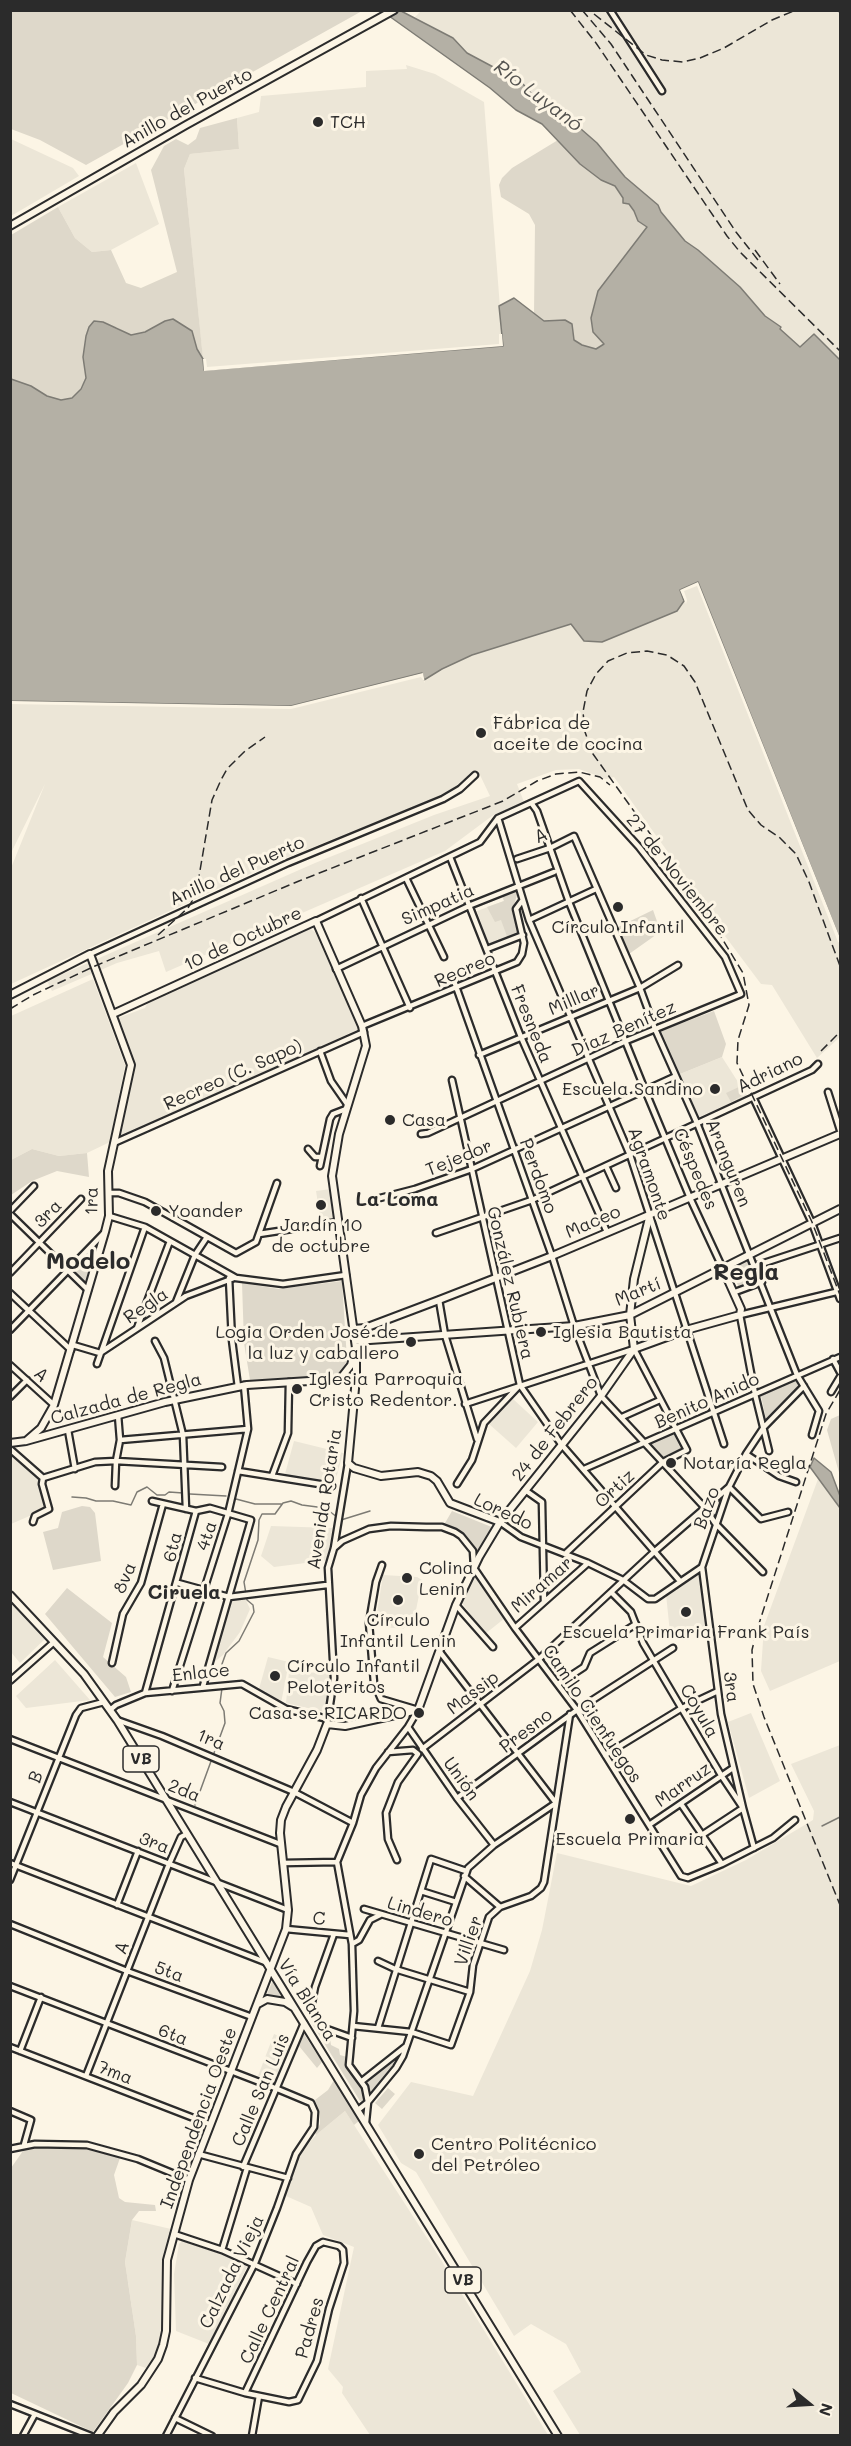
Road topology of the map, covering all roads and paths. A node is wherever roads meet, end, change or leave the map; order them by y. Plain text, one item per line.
1 (394, 10) edge
2 (610, 10) edge
3 (662, 91) dead end
4 (10, 226) edge
5 (475, 775) dead end
6 (532, 804) junction
7 (498, 818) junction
8 (574, 836) joint
9 (550, 848) junction
10 (450, 857) junction
11 (517, 859) dead end
12 (554, 872) dead end
13 (406, 878) junction
14 (517, 885) junction
15 (596, 889) junction
16 (361, 898) junction
17 (522, 901) junction
18 (569, 902) junction
19 (471, 905) junction
20 (529, 920) junction
21 (316, 921) junction
22 (427, 925) junction
23 (523, 935) junction
24 (381, 946) junction
25 (487, 949) junction
26 (90, 954) junction
27 (444, 957) dead end
28 (678, 965) dead end
29 (336, 969) junction
30 (495, 971) junction
31 (453, 978) dead end
32 (457, 988) junction
33 (639, 988) junction
34 (10, 994) edge
35 (741, 994) joint
36 (609, 1000) junction
37 (410, 1008) junction
38 (113, 1014) junction
39 (571, 1016) junction
40 (363, 1029) junction
41 (655, 1029) junction
42 (521, 1037) junction
43 (626, 1041) junction
44 (320, 1051) junction
45 (478, 1055) junction
46 (590, 1058) junction
47 (818, 1064) dead end
48 (676, 1076) junction
49 (452, 1080) dead end
50 (541, 1081) junction
51 (645, 1090) junction
52 (828, 1092) dead end
53 (753, 1097) junction
54 (496, 1101) junction
55 (610, 1106) junction
56 (346, 1107) junction
57 (460, 1118) junction
58 (697, 1122) junction
59 (561, 1129) junction
60 (840, 1132) edge
61 (420, 1134) dead end
62 (665, 1138) junction
63 (114, 1143) junction
64 (308, 1149) dead end
65 (514, 1150) junction
66 (630, 1155) junction
67 (322, 1156) junction
68 (782, 1159) junction
69 (320, 1166) dead end
70 (606, 1166) junction
71 (472, 1169) junction
72 (583, 1176) junction
73 (277, 1183) dead end
74 (722, 1185) junction
75 (34, 1186) dead end
76 (616, 1188) dead end
77 (109, 1193) junction
78 (380, 1198) dead end
79 (690, 1198) junction
80 (81, 1199) dead end
81 (532, 1200) junction
82 (840, 1209) edge
83 (10, 1213) edge
84 (650, 1214) junction
85 (109, 1216) junction
86 (482, 1218) junction
87 (338, 1222) junction
88 (812, 1223) junction
89 (145, 1227) junction
90 (105, 1232) junction
91 (607, 1232) junction
92 (436, 1233) dead end
93 (259, 1234) junction
94 (207, 1237) junction
95 (840, 1238) edge
96 (170, 1241) junction
97 (40, 1242) junction
98 (820, 1244) junction
99 (195, 1255) junction
100 (751, 1255) junction
101 (552, 1256) junction
102 (755, 1266) junction
103 (723, 1269) junction
104 (69, 1270) junction
105 (10, 1273) edge
106 (346, 1275) junction
107 (230, 1278) junction
108 (236, 1278) junction
109 (496, 1278) junction
110 (762, 1282) junction
111 (89, 1290) junction
112 (839, 1291) edge
113 (735, 1292) junction
114 (10, 1293) edge
115 (675, 1293) junction
116 (840, 1299) edge
117 (439, 1300) junction
118 (175, 1303) junction
119 (770, 1308) junction
120 (29, 1311) junction
121 (630, 1315) junction
122 (740, 1315) junction
123 (574, 1326) junction
124 (136, 1329) junction
125 (354, 1329) junction
126 (10, 1330) edge
127 (506, 1330) junction
128 (686, 1330) junction
129 (445, 1335) junction
130 (368, 1340) junction
131 (155, 1341) dead end
132 (355, 1341) junction
133 (72, 1347) junction
134 (634, 1349) junction
135 (356, 1351) junction
136 (100, 1353) junction
137 (840, 1357) edge
138 (833, 1359) junction
139 (587, 1363) junction
140 (97, 1364) dead end
141 (10, 1365) edge
142 (840, 1372) edge
143 (797, 1375) junction
144 (840, 1377) edge
145 (356, 1378) junction
146 (340, 1379) junction
147 (27, 1380) junction
148 (289, 1382) junction
149 (520, 1385) junction
150 (241, 1386) junction
151 (804, 1386) junction
152 (831, 1392) dead end
153 (755, 1395) junction
154 (601, 1396) junction
155 (10, 1397) edge
156 (175, 1400) junction
157 (660, 1400) junction
158 (465, 1404) junction
159 (54, 1405) junction
160 (714, 1413) junction
161 (118, 1415) junction
162 (622, 1417) junction
163 (764, 1427) junction
164 (248, 1429) junction
165 (677, 1429) junction
166 (68, 1430) junction
167 (183, 1435) junction
168 (812, 1435) dead end
169 (477, 1439) junction
170 (120, 1440) junction
171 (26, 1441) junction
172 (646, 1443) junction
173 (561, 1444) junction
174 (724, 1444) dead end
175 (11, 1445) edge
176 (769, 1451) dead end
177 (746, 1454) junction
178 (116, 1461) junction
179 (663, 1462) junction
180 (348, 1463) junction
181 (184, 1465) junction
182 (222, 1467) dead end
183 (75, 1468) junction
184 (584, 1469) junction
185 (238, 1471) junction
186 (272, 1476) junction
187 (43, 1478) junction
188 (796, 1482) dead end
189 (457, 1484) dead end
190 (115, 1486) dead end
191 (332, 1486) dead end
192 (729, 1487) junction
193 (525, 1490) junction
194 (152, 1501) dead end
195 (163, 1504) junction
196 (616, 1507) junction
197 (705, 1508) junction
198 (186, 1509) junction
199 (196, 1511) junction
200 (788, 1512) dead end
201 (228, 1514) junction
202 (33, 1522) dead end
203 (500, 1522) junction
204 (715, 1523) junction
205 (543, 1546) junction
206 (334, 1548) junction
207 (473, 1551) junction
208 (654, 1552) junction
209 (565, 1554) junction
210 (479, 1557) junction
211 (588, 1563) junction
212 (382, 1565) dead end
213 (702, 1567) junction
214 (474, 1568) junction
215 (763, 1572) dead end
216 (623, 1580) junction
217 (680, 1581) junction
218 (178, 1582) junction
219 (327, 1585) junction
220 (204, 1590) junction
221 (612, 1592) junction
222 (10, 1595) edge
223 (229, 1597) junction
224 (544, 1601) junction
225 (456, 1605) junction
226 (636, 1624) junction
227 (515, 1628) junction
228 (54, 1642) junction
229 (492, 1647) dead end
230 (673, 1648) dead end
231 (440, 1652) junction
232 (539, 1659) junction
233 (653, 1660) junction
234 (112, 1663) dead end
235 (10, 1681) edge
236 (558, 1684) junction
237 (203, 1686) junction
238 (172, 1691) junction
239 (718, 1691) junction
240 (146, 1693) junction
241 (104, 1702) junction
242 (479, 1705) junction
243 (682, 1708) junction
244 (110, 1710) junction
245 (418, 1710) junction
246 (577, 1710) junction
247 (570, 1714) junction
248 (117, 1720) junction
249 (327, 1721) junction
250 (345, 1726) junction
251 (408, 1727) junction
252 (322, 1738) junction
253 (10, 1739) edge
254 (422, 1749) junction
255 (388, 1752) junction
256 (517, 1755) junction
257 (605, 1755) junction
258 (57, 1758) junction
259 (732, 1768) junction
260 (721, 1775) junction
261 (294, 1791) junction
262 (165, 1798) junction
263 (457, 1798) junction
264 (10, 1802) edge
265 (556, 1803) junction
266 (681, 1804) junction
267 (743, 1808) junction
268 (37, 1813) junction
269 (795, 1820) dead end
270 (353, 1823) junction
271 (648, 1825) junction
272 (188, 1834) junction
273 (702, 1835) junction
274 (280, 1844) junction
275 (494, 1845) junction
276 (754, 1848) junction
277 (138, 1851) junction
278 (397, 1860) dead end
279 (337, 1862) junction
280 (283, 1863) junction
281 (13, 1864) edge
282 (169, 1864) junction
283 (722, 1864) junction
284 (465, 1873) junction
285 (10, 1880) edge
286 (216, 1881) junction
287 (421, 1891) junction
288 (456, 1902) junction
289 (117, 1905) junction
290 (500, 1906) junction
291 (364, 1909) dead end
292 (288, 1910) junction
293 (380, 1915) junction
294 (148, 1917) junction
295 (410, 1922) junction
296 (10, 1924) edge
297 (286, 1929) junction
298 (446, 1933) junction
299 (334, 1934) junction
300 (350, 1935) junction
301 (479, 1943) junction
302 (352, 1944) junction
303 (504, 1950) dead end
304 (378, 1961) dead end
305 (265, 1962) junction
306 (395, 1968) junction
307 (128, 1971) junction
308 (271, 1971) junction
309 (430, 1979) junction
310 (10, 1986) edge
311 (470, 1992) junction
312 (41, 1997) junction
313 (293, 2007) junction
314 (253, 2013) junction
315 (107, 2023) junction
316 (304, 2023) junction
317 (353, 2026) junction
318 (378, 2028) junction
319 (411, 2032) junction
320 (352, 2038) junction
321 (406, 2046) junction
322 (10, 2048) edge
323 (20, 2051) junction
324 (230, 2071) junction
325 (86, 2076) junction
326 (362, 2081) junction
327 (275, 2088) junction
328 (368, 2102) junction
329 (358, 2110) junction
330 (10, 2111) edge
331 (315, 2119) joint
332 (209, 2124) junction
333 (366, 2125) junction
334 (24, 2145) junction
335 (10, 2149) edge
336 (198, 2154) junction
337 (245, 2168) junction
338 (288, 2178) junction
339 (189, 2180) junction
340 (174, 2234) junction
341 (222, 2250) junction
342 (255, 2263) junction
343 (344, 2263) joint
344 (297, 2284) junction
345 (195, 2378) junction
346 (245, 2393) junction
347 (259, 2396) junction
348 (10, 2404) edge
349 (35, 2414) junction
350 (175, 2418) junction
351 (23, 2436) edge
352 (91, 2436) edge
353 (97, 2436) edge
354 (166, 2436) edge
355 (212, 2436) edge
356 (252, 2436) edge
357 (558, 2436) edge

1 - 4 main road, Anillo del Puerto
2 - 3 street
5 - 26 street, Anillo del Puerto
6 - 7 street
6 - 9 street, Céspedes
6 - 35 street, 27 de Noviembre
7 - 10 street
7 - 14 street, Agramonte
8 - 9 street, A
8 - 15 street, Aranguren
9 - 11 street, A
9 - 18 street, Céspedes
10 - 13 street
10 - 19 street, Fresneda
12 - 14 street, Simpatia
13 - 16 street
13 - 22 street
14 - 17 street, Agramonte
14 - 19 street, Simpatia
15 - 18 street
15 - 33 street, Aranguren
16 - 21 street
16 - 24 street
17 - 20 street, Agramonte
17 - 23 street, Recreo
18 - 20 street
18 - 36 street, Céspedes
19 - 22 street, Simpatia
19 - 25 street, Fresneda
20 - 39 street, Agramonte
21 - 29 main road, 10 de Octubre
21 - 38 main road, 10 de Octubre
22 - 24 street, Simpatia
22 - 27 street
23 - 25 street
23 - 30 street, Recreo
24 - 29 street, Simpatia
24 - 37 street
25 - 30 street, Fresneda
26 - 34 main road, Anillo del Puerto
26 - 38 main road, 1ra
28 - 33 street, Milllar
29 - 40 main road, 10 de Octubre
30 - 32 street, Recreo
30 - 42 street, Fresneda
31 - 32 street, Perdomo
32 - 37 street, Recreo
32 - 45 street, Perdomo
33 - 36 street, Milllar
33 - 41 street, Aranguren
35 - 41 street, Díaz Benítez
36 - 39 street, Milllar
36 - 43 street, Céspedes
37 - 40 street, Recreo
38 - 63 main road, 1ra
39 - 42 street, Milllar
39 - 46 street, Agramonte
40 - 44 street, Recreo (C. Sapo)
40 - 56 main road, 10 de Octubre
41 - 43 street, Díaz Benítez
41 - 48 street, Aranguren
42 - 45 street, Milllar
42 - 50 street, Fresneda
43 - 46 street, Díaz Benítez
43 - 51 street, Céspedes
44 - 56 street
44 - 63 street, Recreo (C. Sapo)
45 - 54 street, Perdomo
46 - 50 street, Díaz Benítez
46 - 55 street, Agramonte
47 - 53 street, Adriano
48 - 51 street, Tejedor
48 - 58 street, Aranguren
49 - 57 street, González Rubiera
50 - 54 street, Díaz Benítez
50 - 59 street, Fresneda
51 - 55 street, Tejedor
51 - 62 street, Céspedes
52 - 60 street
53 - 58 street, Adriano
53 - 68 street
54 - 57 street, Díaz Benítez
54 - 65 street, Perdomo
55 - 59 street, Tejedor
55 - 66 street, Agramonte
56 - 67 street
56 - 87 main road, 10 de Octubre
57 - 61 street, Díaz Benítez
57 - 71 street, González Rubiera
58 - 62 street, Adriano
58 - 74 street, Aranguren
59 - 65 street, Tejedor
59 - 72 street, Fresneda
60 - 68 main road, Maceo
62 - 66 street, Adriano
62 - 79 street, Céspedes
63 - 77 main road, 1ra
64 - 67 street
65 - 71 street, Tejedor
65 - 81 street, Perdomo
66 - 70 street, Adriano
66 - 84 street, Agramonte
67 - 69 street
68 - 74 main road, Maceo
68 - 88 street
70 - 72 street, Adriano
70 - 76 street
71 - 78 street, Tejedor
71 - 86 street, González Rubiera
72 - 81 street, Adriano
72 - 91 street, Fresneda
73 - 93 street
74 - 79 main road, Maceo
74 - 100 street, Aranguren
75 - 83 street
77 - 85 main road, 1ra
77 - 94 street
79 - 84 main road, Maceo
79 - 103 street, Céspedes
80 - 97 street, 3ra
81 - 86 street, Adriano
81 - 101 street, Perdomo
82 - 88 main road, Martí
83 - 97 street
84 - 91 main road, Maceo
84 - 115 street, Agramonte
84 - 121 main road
85 - 89 street
85 - 90 main road, 1ra
86 - 92 street, Adriano
86 - 109 street, González Rubiera
87 - 93 street
87 - 106 main road, 10 de Octubre
88 - 98 street
88 - 100 main road, Martí
89 - 96 street
89 - 136 street
90 - 104 street
90 - 111 main road, 1ra
91 - 101 main road, Maceo
93 - 94 street
94 - 99 street
95 - 98 street
96 - 99 street
96 - 124 street
97 - 104 street
97 - 105 street, 3ra
98 - 102 street
98 - 112 street
99 - 108 street
99 - 118 street
100 - 102 street, Aranguren
100 - 103 main road, Martí
101 - 109 main road, Maceo
101 - 123 street, Perdomo
102 - 110 street, Aranguren
103 - 113 main road, Céspedes
103 - 115 main road, Martí
104 - 111 street
104 - 120 street
106 - 108 street
106 - 125 main road, 10 de Octubre
107 - 108 street, Regla
107 - 118 street, Regla
107 - 150 street, 4ta
109 - 117 main road, Maceo
109 - 127 street, González Rubiera
110 - 113 street
110 - 119 street, Aranguren
111 - 133 main road, 1ra
112 - 116 street
112 - 119 street
113 - 122 main road, Céspedes
114 - 120 street
115 - 121 main road, Martí
115 - 128 street, Agramonte
117 - 125 main road, Maceo
117 - 129 street
118 - 124 street, Regla
119 - 122 street
119 - 143 street, Aranguren
120 - 126 street
120 - 133 street
121 - 123 main road, Martí
121 - 134 main road
122 - 128 main road
122 - 153 street, Céspedes
123 - 127 main road, Martí
123 - 139 street, Perdomo
124 - 136 street, Regla
125 - 132 main road, 10 de Octubre
127 - 129 main road, Martí
127 - 149 street, González Rubiera
128 - 134 main road
128 - 160 street, Agramonte
129 - 130 main road, Martí
129 - 158 street
130 - 132 main road, Martí
130 - 135 main road
131 - 156 street
132 - 135 main road, Avenida Rotaria
133 - 136 street
133 - 159 main road, 1ra
134 - 139 street
134 - 154 main road, 24 de Febrero
134 - 157 street
135 - 145 main road, Avenida Rotaria
135 - 146 main road
136 - 140 street
137 - 138 street, Benito Anido
138 - 142 street
138 - 143 street, Benito Anido
139 - 149 street
139 - 154 street, Perdomo
141 - 147 street, A
143 - 151 street, Aranguren
143 - 153 street, Benito Anido
144 - 152 street
145 - 146 main road, Calzada de Regla
145 - 180 main road, Avenida Rotaria
146 - 148 main road, Calzada de Regla
147 - 155 street
147 - 159 street, A
148 - 150 main road, Calzada de Regla
148 - 186 street
149 - 158 street
149 - 169 street
149 - 173 street, González Rubiera
150 - 156 main road, Calzada de Regla
150 - 164 street, 4ta
151 - 163 street, Bazo
151 - 168 street, Aranguren
153 - 160 street, Benito Anido
153 - 163 street, Céspedes
154 - 162 street, Perdomo
154 - 173 main road, 24 de Febrero
156 - 161 main road, Calzada de Regla
156 - 167 street
157 - 162 street
157 - 165 street
158 - 169 street
159 - 171 main road, 1ra
160 - 165 street, Benito Anido
160 - 174 street, Agramonte
161 - 166 main road, Calzada de Regla
161 - 170 street
162 - 172 street, Perdomo
163 - 176 street, Céspedes
163 - 177 street, Bazo
164 - 167 street
164 - 185 street, 4ta
165 - 172 street, Benito Anido
165 - 179 street, Ortiz
166 - 171 main road, Calzada de Regla
166 - 183 street
167 - 170 street
167 - 181 street
169 - 189 street
170 - 178 street
171 - 175 main road, Calzada de Regla
172 - 179 street, Perdomo
172 - 184 street, Benito Anido
173 - 184 street, González Rubiera
173 - 193 main road, 24 de Febrero
175 - 187 street
177 - 188 street
177 - 192 street, Bazo
178 - 181 street
178 - 183 street
178 - 190 street
179 - 196 street, Ortiz
179 - 197 street, Perdomo
180 - 203 main road, Loredo
180 - 206 street, Avenida Rotaria
181 - 182 street
181 - 198 street
183 - 187 street
184 - 196 street, González Rubiera
185 - 186 street
185 - 201 street, 4ta
186 - 191 street
187 - 202 street
192 - 197 street, Massip
192 - 200 street
192 - 204 street, Bazo
193 - 203 main road, 24 de Febrero
193 - 205 street
194 - 195 street
195 - 198 street
195 - 234 street, 8va
196 - 208 street, González Rubiera
196 - 209 street, Ortiz
197 - 204 street, Perdomo
197 - 208 street, Massip
198 - 199 street
199 - 201 street
199 - 218 street, 6ta
201 - 220 street, 4ta
201 - 223 street
203 - 205 street, Loredo
203 - 210 main road, 24 de Febrero
204 - 213 street, Bazo
204 - 215 street, Perdomo
205 - 209 street, Loredo
205 - 224 street
206 - 207 street
206 - 219 street, Avenida Rotaria
207 - 210 street
207 - 214 street
208 - 216 street, Massip
208 - 217 street, González Rubiera
209 - 211 street, Loredo
210 - 214 main road, 24 de Febrero
211 - 216 street, Loredo
211 - 224 street, Miramar
212 - 245 street
213 - 217 street
213 - 239 street, 3ra
214 - 225 main road, 24 de Febrero
214 - 227 street, Camilo Cienfuegos
216 - 217 street, Loredo
216 - 221 street, Massip
218 - 220 street
218 - 240 street, 6ta
219 - 223 street
219 - 249 street, Avenida Rotaria
220 - 223 street
220 - 238 street, 4ta
221 - 226 street, Coyula
221 - 232 street, Massip
222 - 228 main road, Vía Blanca / VB
223 - 237 street
224 - 227 street, Miramar
225 - 229 street
225 - 231 main road, 24 de Febrero
226 - 233 street, Coyula
226 - 236 street
227 - 232 street, Camilo Cienfuegos
228 - 235 street
228 - 241 main road, Vía Blanca / VB
230 - 233 street, Presno
231 - 242 street
231 - 245 main road, 24 de Febrero
232 - 236 street, Camilo Cienfuegos
232 - 242 street, Massip
233 - 243 street, Coyula
233 - 246 street, Presno
236 - 246 street, Camilo Cienfuegos
237 - 238 street, Enlace
237 - 249 street, Enlace
238 - 240 street, Enlace
239 - 243 street
239 - 259 street, 3ra
240 - 244 street, Enlace
241 - 244 main road, Vía Blanca / VB
241 - 258 street, B
242 - 254 street, Massip
242 - 256 street
243 - 257 street
243 - 260 street, Coyula
244 - 248 main road, Vía Blanca / VB
245 - 250 main road, Enlace
245 - 251 street
246 - 247 street, Presno
246 - 257 street, Camilo Cienfuegos
247 - 256 street, Presno
247 - 265 street
248 - 261 street, 1ra
248 - 262 main road, Vía Blanca / VB
249 - 250 main road, Enlace
249 - 252 main road, Avenida Rotaria
250 - 252 main road
251 - 254 street, Unión
251 - 255 street
252 - 261 main road, Avenida Rotaria
253 - 258 street, 2da
254 - 263 street, Unión
255 - 270 street
255 - 278 street
256 - 263 street, Presno
256 - 265 street
257 - 271 street, Camilo Cienfuegos
258 - 262 street, 2da
258 - 268 street, B
259 - 260 street, Marruz
259 - 267 street, 3ra
260 - 266 street, Marruz
260 - 267 street, Coyula
261 - 270 street
261 - 274 main road, Avenida Rotaria
262 - 272 main road, Vía Blanca / VB
262 - 274 street, 2da
263 - 275 street, Unión
264 - 268 street, 3ra
265 - 275 street
265 - 290 street, Villier
266 - 271 street, Marruz
266 - 273 street
267 - 273 street
267 - 276 street, Coyula
268 - 277 street, 3ra
268 - 281 street, B
269 - 276 street
270 - 279 street
271 - 283 street, Camilo Cienfuegos
272 - 282 street, A
272 - 286 main road, Vía Blanca / VB
273 - 283 street
274 - 280 main road, Avenida Rotaria
275 - 284 street
276 - 283 street
277 - 282 street, 3ra
277 - 289 street
279 - 280 street
279 - 300 street
280 - 292 main road, Avenida Rotaria
281 - 285 street, B
281 - 289 street
282 - 286 street, 3ra
282 - 294 street, A
284 - 287 street
284 - 288 street
284 - 290 street
286 - 292 street, 3ra
286 - 305 main road, Vía Blanca / VB
287 - 288 street
287 - 295 street
288 - 298 street
289 - 294 street
290 - 301 street, Villier
291 - 293 street, Lindero
292 - 297 main road, Avenida Rotaria
293 - 295 street, Lindero
293 - 302 street
294 - 305 street
294 - 307 street, A
295 - 298 street, Lindero
295 - 306 street
296 - 307 street, 5ta
297 - 299 street, C
297 - 308 main road, Avenida Rotaria
298 - 301 street, Lindero
298 - 309 street
299 - 300 street, C
299 - 320 street
300 - 302 street
301 - 303 street, Lindero
301 - 311 street, Villier
302 - 317 street
304 - 306 street
305 - 308 main road, Vía Blanca / VB
306 - 309 street
306 - 318 street
307 - 314 street, 5ta
307 - 315 street, A
308 - 313 main road, Vía Blanca / VB
308 - 314 main road, Independencia Oeste
309 - 311 street
309 - 319 street
310 - 312 street, 6ta
311 - 319 street, Villier
312 - 315 street, 6ta
312 - 323 street
313 - 314 main road
313 - 316 main road, Vía Blanca / VB
314 - 324 main road, Independencia Oeste
315 - 324 street, 6ta
315 - 325 street, A
316 - 327 street, Calle San Luis
316 - 329 main road, Vía Blanca / VB
317 - 318 street
317 - 320 street
318 - 319 street
319 - 321 street
320 - 326 street
321 - 326 street
321 - 328 street
322 - 323 street, 7ma
323 - 325 street, 7ma
324 - 327 street, 6ta
324 - 332 main road, Independencia Oeste
325 - 332 street, 7ma
326 - 328 street
327 - 331 street, 6ta
327 - 337 street, Calle San Luis
328 - 329 street
328 - 333 street
329 - 333 main road, Vía Blanca / VB
330 - 334 street
331 - 338 street, Calzada Vieja
332 - 336 main road, Independencia Oeste
333 - 357 main road, Vía Blanca / VB
334 - 335 street
334 - 339 street
336 - 337 street
336 - 339 main road, Independencia Oeste
337 - 338 street
337 - 341 street, Calle San Luis
338 - 342 street, Calzada Vieja
339 - 340 main road, Independencia Oeste
340 - 341 street
340 - 353 main road, Independencia Oeste
341 - 342 street
342 - 344 street
342 - 345 street, Calzada Vieja
343 - 344 street, Calle Central
343 - 347 street, Padres
344 - 346 street, Calle Central
345 - 346 street, Padres
345 - 350 street, Calzada Vieja
346 - 347 street, Padres
347 - 356 street
348 - 349 street
349 - 351 street
349 - 352 street
350 - 354 street, Calzada Vieja
350 - 355 street

